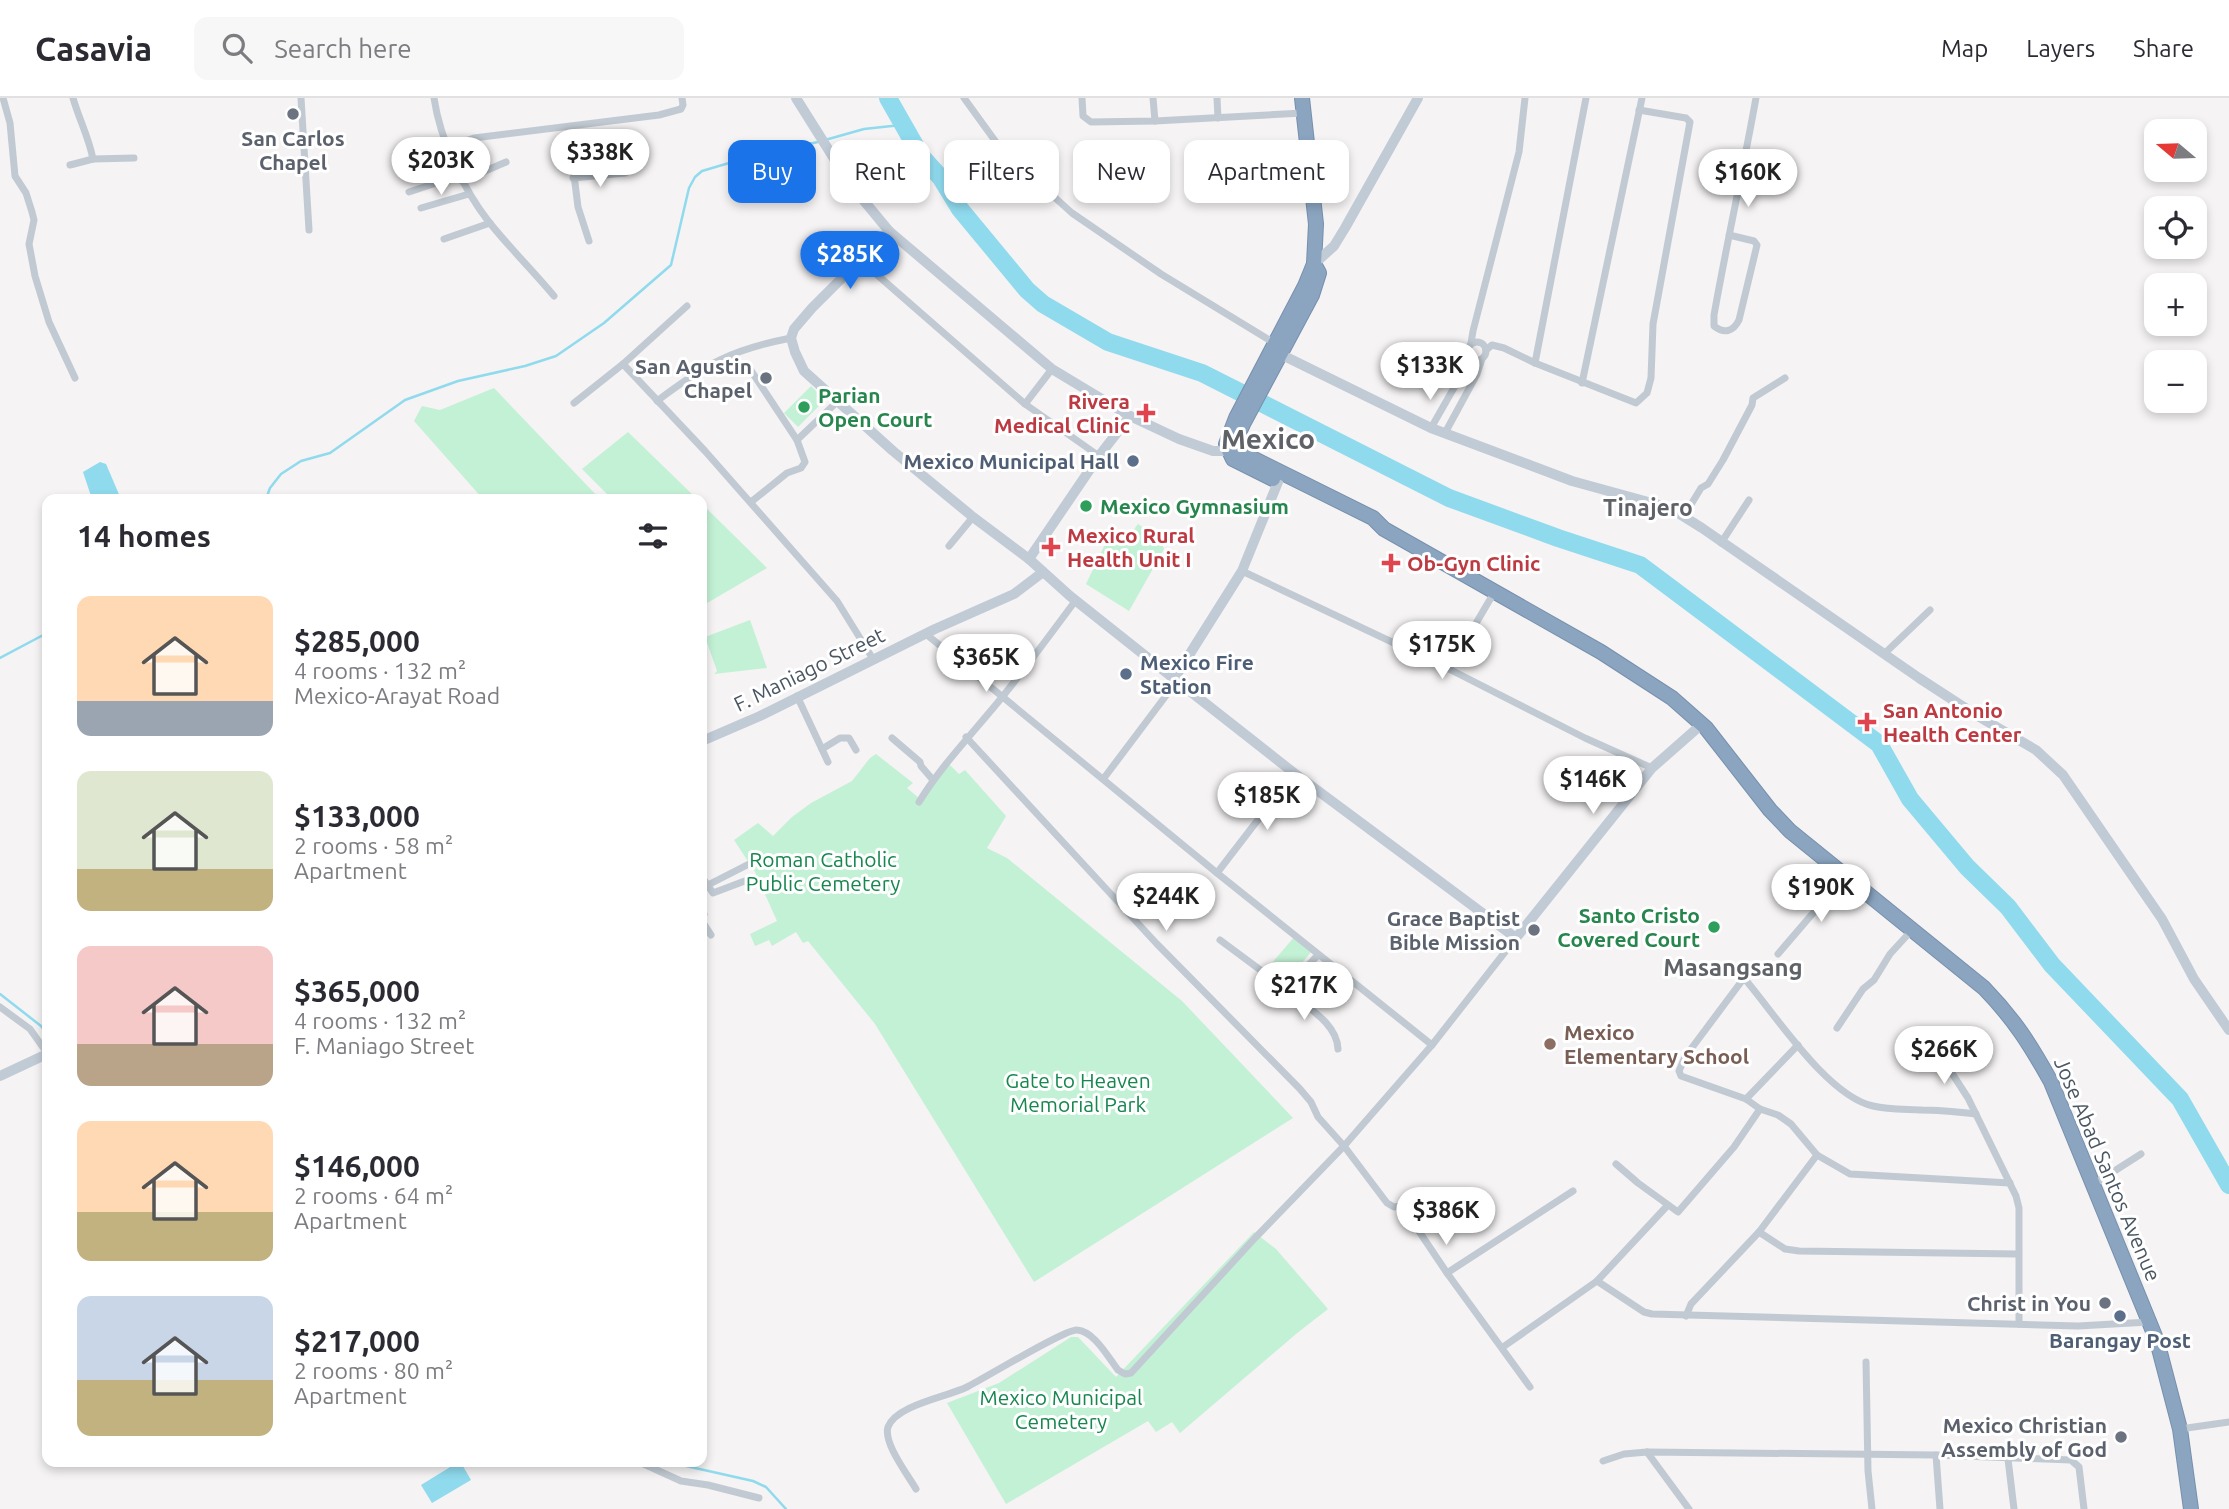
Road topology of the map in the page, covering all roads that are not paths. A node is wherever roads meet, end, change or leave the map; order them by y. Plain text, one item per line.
1 (3, 98) edge
2 (73, 98) edge
3 (301, 98) edge
4 (434, 98) edge
5 (682, 98) edge
6 (796, 98) edge
7 (964, 98) edge
8 (1082, 98) edge
9 (1153, 98) edge
10 (1217, 98) edge
11 (1418, 98) edge
12 (1525, 98) edge
13 (1586, 98) edge
14 (1642, 98) edge
15 (1756, 98) edge
16 (1303, 106) edge
17 (1639, 110) junction
18 (1218, 118) junction
19 (1155, 121) junction
20 (568, 127) junction
21 (448, 147) junction
22 (134, 158) dead end
23 (93, 159) junction
24 (506, 162) dead end
25 (70, 165) dead end
26 (457, 166) junction
27 (625, 173) dead end
28 (573, 178) junction
29 (462, 181) junction
30 (409, 191) dead end
31 (469, 194) junction
32 (421, 208) dead end
33 (490, 223) junction
34 (309, 230) dead end
35 (889, 231) junction
36 (1729, 235) junction
37 (444, 239) dead end
38 (589, 241) dead end
39 (859, 259) junction
40 (1314, 264) junction
41 (554, 296) dead end
42 (687, 306) dead end
43 (791, 338) junction
44 (1471, 343) junction
45 (1277, 349) junction
46 (1486, 350) junction
47 (1471, 358) junction
48 (1482, 359) junction
49 (1535, 363) junction
50 (623, 364) junction
51 (748, 366) dead end
52 (1052, 369) junction
53 (75, 378) dead end
54 (1786, 378) dead end
55 (1582, 383) junction
56 (657, 401) junction
57 (838, 401) junction
58 (574, 403) dead end
59 (1026, 404) junction
60 (1130, 416) junction
61 (1431, 428) junction
62 (1445, 433) junction
63 (797, 440) junction
64 (1234, 451) junction
65 (1099, 456) junction
66 (1278, 482) junction
67 (1749, 500) dead end
68 (751, 502) junction
69 (1684, 516) junction
70 (973, 517) junction
71 (1384, 529) junction
72 (1721, 542) junction
73 (949, 546) dead end
74 (1030, 559) junction
75 (1242, 571) junction
76 (1043, 572) junction
77 (1495, 592) junction
78 (1076, 600) junction
79 (1930, 610) dead end
80 (926, 634) junction
81 (1884, 654) junction
82 (873, 659) junction
83 (1449, 669) junction
84 (1175, 680) junction
85 (797, 696) junction
86 (1002, 697) junction
87 (1702, 724) junction
88 (966, 737) junction
89 (892, 738) dead end
90 (707, 739) edge
91 (822, 749) junction
92 (856, 750) dead end
93 (828, 762) dead end
94 (1652, 768) junction
95 (1294, 773) junction
96 (1104, 778) junction
97 (933, 780) junction
98 (919, 802) dead end
99 (749, 864) dead end
100 (1217, 873) junction
101 (1844, 877) junction
102 (750, 878) dead end
103 (707, 886) edge
104 (707, 888) edge
105 (707, 929) edge
106 (1912, 930) junction
107 (711, 935) dead end
108 (1516, 938) junction
109 (1220, 940) dead end
110 (1778, 954) dead end
111 (1318, 955) junction
112 (1286, 989) junction
113 (0, 1007) edge
114 (1836, 1028) dead end
115 (2229, 1030) edge
116 (1933, 1044) dead end
117 (1432, 1045) junction
118 (1798, 1045) junction
119 (42, 1047) edge
120 (1338, 1049) dead end
121 (42, 1056) edge
122 (0, 1076) edge
123 (1746, 1099) junction
124 (1759, 1109) junction
125 (1976, 1114) junction
126 (1344, 1146) junction
127 (2141, 1154) dead end
128 (1817, 1155) junction
129 (1616, 1164) dead end
130 (2010, 1183) junction
131 (2094, 1184) junction
132 (1573, 1191) dead end
133 (1667, 1206) junction
134 (1759, 1232) junction
135 (2018, 1254) junction
136 (1447, 1273) junction
137 (1597, 1281) junction
138 (1686, 1316) junction
139 (2150, 1322) junction
140 (2019, 1324) junction
141 (1503, 1348) junction
142 (1866, 1362) dead end
143 (1530, 1387) dead end
144 (2229, 1422) edge
145 (2180, 1429) junction
146 (1647, 1452) junction
147 (1936, 1455) junction
148 (1868, 1456) junction
149 (2008, 1459) junction
150 (1602, 1461) dead end
151 (650, 1467) edge
152 (916, 1489) dead end
153 (759, 1498) dead end
154 (1689, 1509) edge
155 (1872, 1509) edge
156 (1940, 1509) edge
157 (2014, 1509) edge
158 (2084, 1509) edge
159 (2191, 1509) edge

1 - 53 street
2 - 23 street
3 - 34 street
4 - 21 street
5 - 20 street
6 - 35 main road
7 - 45 street
8 - 19 street
9 - 19 street
10 - 18 street
11 - 40 main road
12 - 44 street
13 - 49 street
14 - 17 street
15 - 36 street
16 - 18 street
16 - 40 highway
17 - 55 street
17 - 55 street
18 - 19 street
20 - 21 street
20 - 28 street
21 - 26 street
22 - 23 street
23 - 25 street
24 - 29 street
26 - 29 street
26 - 30 street
27 - 28 street
28 - 38 street
29 - 31 street
31 - 32 street
31 - 33 street
33 - 37 street
33 - 41 street
35 - 39 main road
35 - 52 main road
36 - 36 street
39 - 43 main road
39 - 59 street
40 - 45 highway
42 - 50 street
43 - 56 street
43 - 57 main road
44 - 46 street
44 - 47 street
45 - 61 main road
45 - 64 highway
46 - 48 street
46 - 49 street
47 - 48 street
47 - 61 street
48 - 62 street
49 - 55 street
50 - 56 street
50 - 58 street
51 - 63 street
52 - 59 street
52 - 60 main road
54 - 69 street
56 - 68 street
57 - 63 street
57 - 70 main road
59 - 65 street
60 - 64 main road
60 - 65 main road
61 - 62 main road
62 - 69 main road
63 - 68 street
64 - 66 highway, Jose Abad Santos Avenue
64 - 71 highway, Jose Abad Santos Avenue
65 - 74 main road
66 - 71 highway, Jose Abad Santos Avenue
66 - 75 main road
67 - 72 street
68 - 82 street
69 - 72 main road
70 - 73 street
70 - 74 main road
71 - 77 highway, Jose Abad Santos Avenue
72 - 81 main road
74 - 76 main road
75 - 83 street
75 - 84 main road
76 - 78 main road
76 - 80 main road, F. Maniago Street
77 - 83 street
77 - 87 highway, Jose Abad Santos Avenue
78 - 84 main road
78 - 86 street
79 - 81 street
80 - 82 main road, F. Maniago Street
80 - 86 street
81 - 115 main road
82 - 85 main road, F. Maniago Street
83 - 94 street
84 - 95 main road
84 - 96 street
85 - 90 main road, F. Maniago Street
85 - 91 street
86 - 88 street
86 - 96 street
87 - 94 main road
87 - 101 highway, Jose Abad Santos Avenue
88 - 97 street
88 - 126 street
89 - 97 street
91 - 92 street
91 - 93 street
94 - 108 main road
95 - 100 street
95 - 108 main road
96 - 100 street
97 - 98 street
99 - 103 street
100 - 111 street
101 - 106 highway, Jose Abad Santos Avenue
101 - 110 street
102 - 104 street
105 - 107 street
106 - 114 street
106 - 131 highway, Jose Abad Santos Avenue
108 - 117 street
109 - 112 street
111 - 112 street
111 - 117 street
112 - 120 street
113 - 119 street
116 - 125 street
117 - 126 street
118 - 123 street
118 - 123 street
118 - 125 street
121 - 122 main road
123 - 124 street
124 - 128 street
124 - 133 street
125 - 130 street
126 - 136 street
126 - 152 street
127 - 131 street
128 - 130 street
128 - 134 street
129 - 133 street
130 - 135 street
131 - 139 highway, Jose Abad Santos Avenue
132 - 136 street
133 - 137 street
134 - 135 street
134 - 138 street
135 - 140 street
136 - 141 street
137 - 138 street
137 - 141 street
138 - 140 street
139 - 140 street
139 - 145 highway, Jose Abad Santos Avenue
141 - 143 street
142 - 148 street
144 - 145 street
145 - 159 highway, Jose Abad Santos Avenue
146 - 148 street
146 - 150 street
146 - 154 street
147 - 148 street
147 - 149 street
147 - 156 street
148 - 155 street
149 - 157 street
149 - 158 street
151 - 153 street

